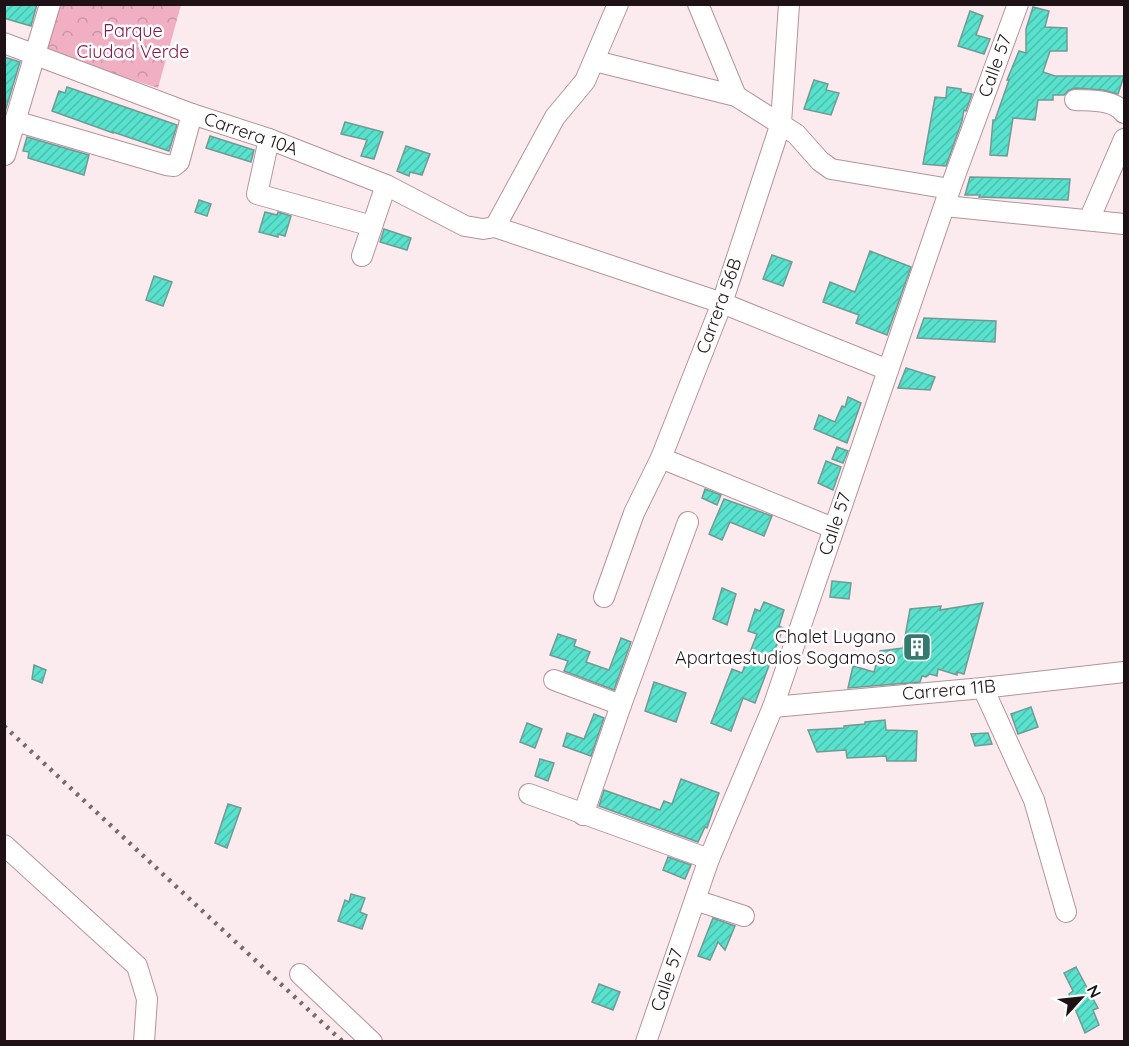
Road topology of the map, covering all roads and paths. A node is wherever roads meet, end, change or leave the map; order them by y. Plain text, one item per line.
1 (50, 4) edge
2 (618, 4) edge
3 (698, 4) edge
4 (789, 4) edge
5 (1018, 4) edge
6 (4, 42) edge
7 (36, 54) junction
8 (595, 61) junction
9 (736, 96) junction
10 (1075, 100) dead end
11 (1125, 113) edge
12 (192, 114) junction
13 (15, 122) junction
14 (781, 123) junction
15 (269, 139) junction
16 (1125, 139) edge
17 (5, 155) edge
18 (386, 185) junction
19 (947, 198) junction
20 (1089, 219) junction
21 (1125, 224) edge
22 (372, 226) junction
23 (495, 227) junction
24 (362, 256) dead end
25 (722, 303) junction
26 (888, 370) junction
27 (661, 458) junction
28 (688, 522) dead end
29 (833, 528) junction
30 (604, 597) dead end
31 (1125, 672) edge
32 (554, 681) dead end
33 (983, 688) junction
34 (621, 705) junction
35 (773, 707) junction
36 (529, 794) dead end
37 (583, 815) junction
38 (4, 845) edge
39 (709, 860) junction
40 (695, 900) junction
41 (1066, 912) dead end
42 (744, 916) dead end
43 (300, 974) dead end
44 (144, 1041) edge
45 (372, 1041) edge
46 (646, 1041) edge

1 - 7 street
2 - 8 street
3 - 9 street
4 - 14 street, Carrera 56B
5 - 19 street, Calle 57
6 - 7 street, Carrera 10A
7 - 12 street, Carrera 10A
7 - 13 street
8 - 9 street
8 - 23 street
9 - 14 street
10 - 11 street
12 - 13 street
12 - 15 street, Carrera 10A
13 - 17 street
14 - 19 street
14 - 25 street, Carrera 56B
15 - 18 street, Carrera 10A
15 - 22 street
16 - 20 street
18 - 22 street
18 - 23 street, Carrera 10A
19 - 20 street
19 - 26 street, Calle 57
20 - 21 street
22 - 24 street
23 - 25 street, Carrera 10A
25 - 26 street, Carrera 10A
25 - 27 street, Carrera 56B
26 - 29 street, Calle 57
27 - 29 street
27 - 30 street, Carrera 56B
28 - 34 street
29 - 35 street, Calle 57
31 - 33 street, Carrera 11B
32 - 34 street
33 - 35 street, Carrera 11B
33 - 41 street
34 - 37 street
35 - 39 street, Calle 57
36 - 37 street
37 - 39 street
38 - 44 street
39 - 40 street, Calle 57
40 - 42 street
40 - 46 street, Calle 57
43 - 45 street

